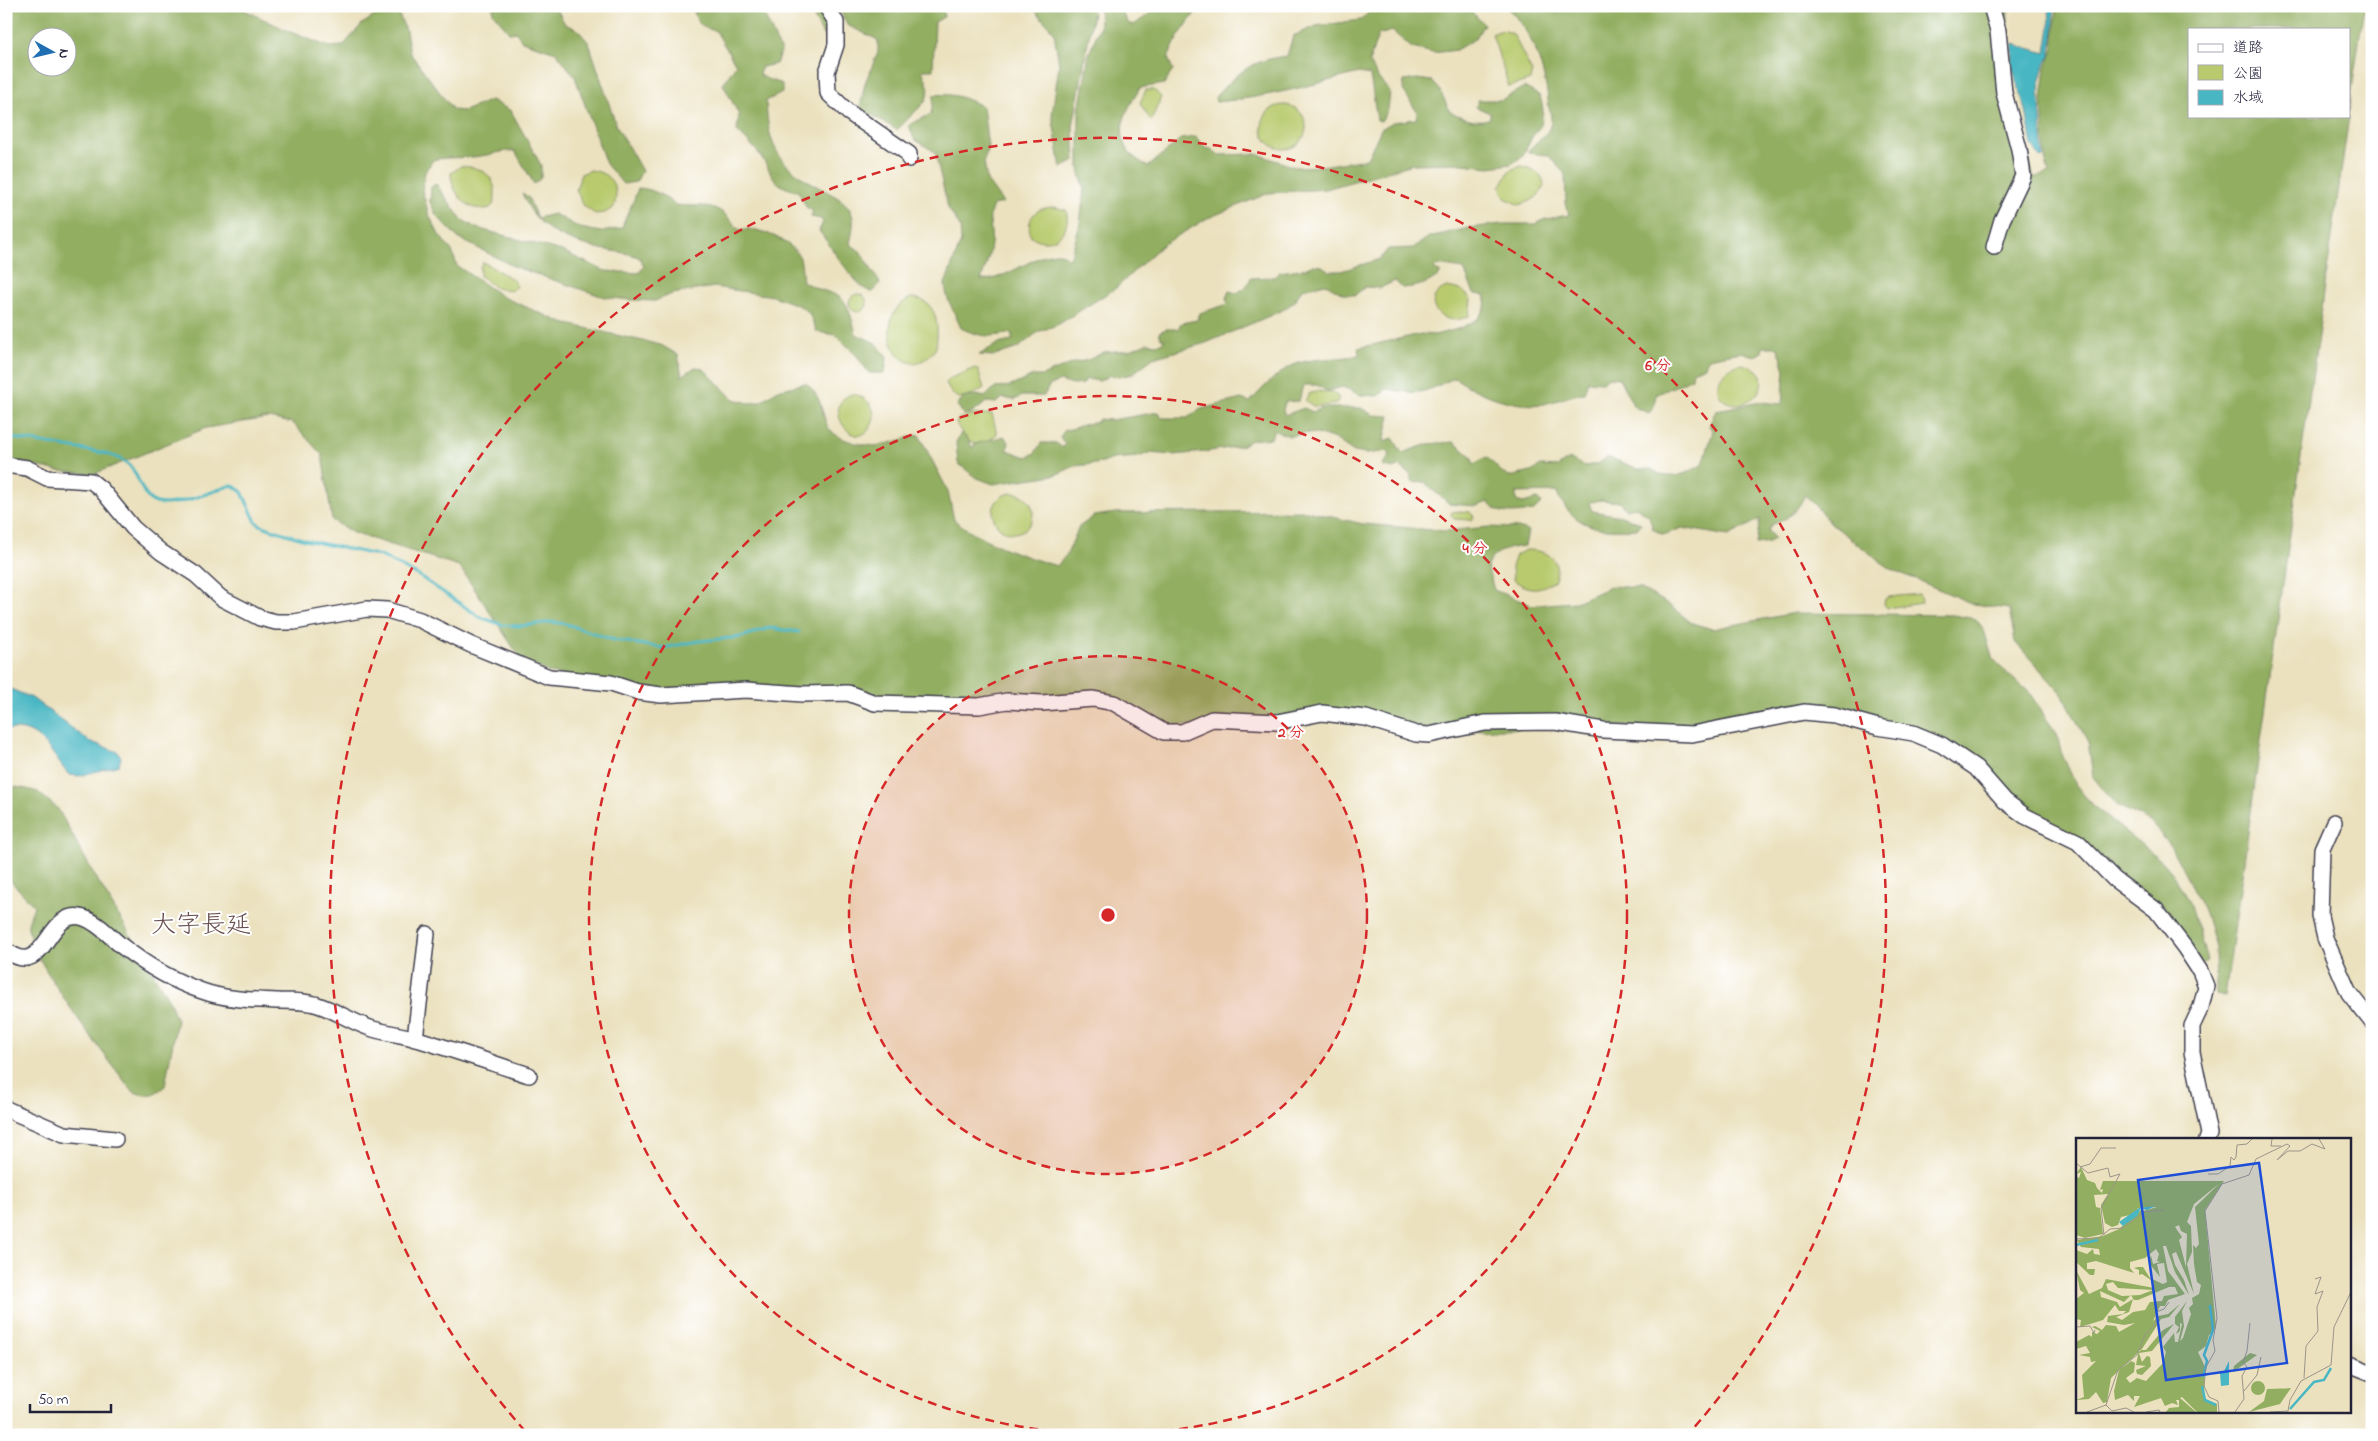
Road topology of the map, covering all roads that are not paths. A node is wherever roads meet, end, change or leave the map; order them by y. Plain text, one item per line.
1 (826, 6) edge
2 (1991, 6) edge
3 (909, 159) dead end
4 (1994, 247) dead end
5 (6, 465) edge
6 (2334, 822) dead end
7 (428, 934) dead end
8 (6, 950) edge
9 (2372, 1022) edge
10 (415, 1039) junction
11 (529, 1075) dead end
12 (6, 1109) edge
13 (2208, 1138) edge
14 (115, 1139) dead end
15 (2350, 1364) edge
16 (2372, 1373) edge

1 - 3 street
2 - 4 street
5 - 13 street
6 - 9 street
7 - 10 street
8 - 10 street
10 - 11 street
12 - 14 street
15 - 16 street

